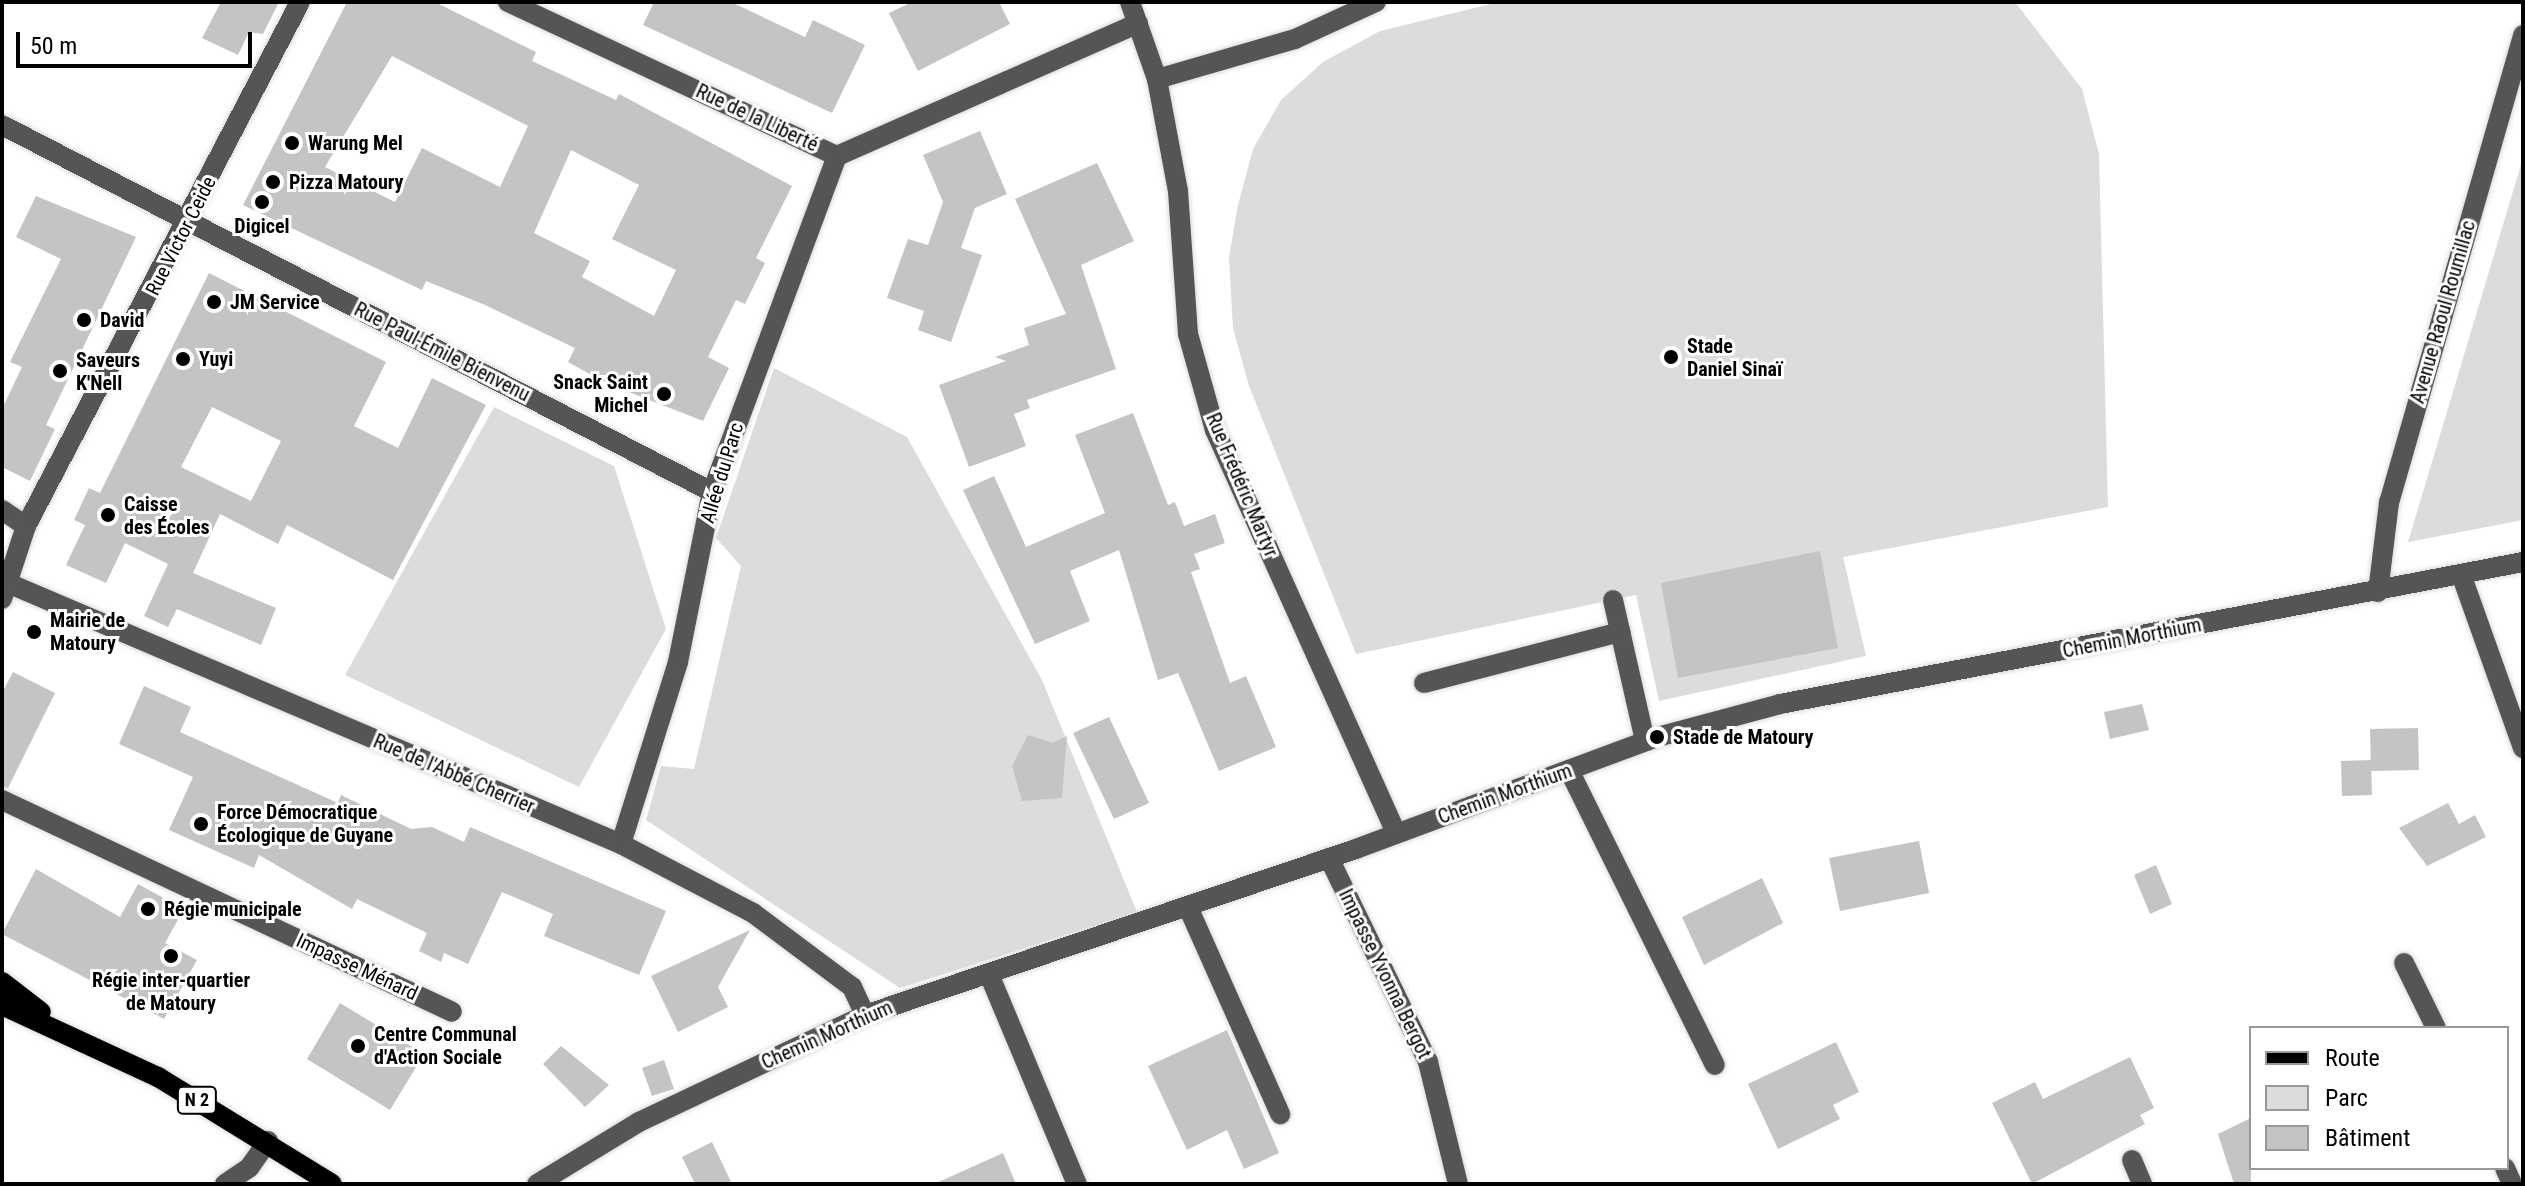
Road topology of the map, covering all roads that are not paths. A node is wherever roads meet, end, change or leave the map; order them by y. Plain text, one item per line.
1 (300, 2) edge
2 (508, 2) edge
3 (1130, 2) edge
4 (1376, 2) edge
5 (1138, 23) junction
6 (2523, 35) edge
7 (1157, 79) junction
8 (2, 125) edge
9 (837, 156) junction
10 (188, 221) junction
11 (712, 492) junction
12 (2, 510) edge
13 (26, 526) junction
14 (2523, 562) edge
15 (2461, 574) junction
16 (6, 591) edge
17 (2378, 592) junction
18 (1613, 600) dead end
19 (1620, 632) junction
20 (1424, 683) dead end
21 (1645, 741) junction
22 (2523, 748) edge
23 (1569, 770) junction
24 (2, 800) edge
25 (1396, 833) junction
26 (621, 844) junction
27 (1329, 858) junction
28 (1188, 907) junction
29 (2404, 963) dead end
30 (989, 974) junction
31 (2, 982) edge
32 (2, 1005) edge
33 (452, 1012) dead end
34 (865, 1015) junction
35 (57, 1024) junction
36 (2435, 1026) edge
37 (1715, 1065) dead end
38 (1280, 1114) dead end
39 (268, 1141) junction
40 (2132, 1160) dead end
41 (225, 1184) edge
42 (332, 1184) edge
43 (537, 1184) edge
44 (1077, 1184) edge
45 (1458, 1184) edge
46 (2142, 1184) edge

1 - 10 street, Rue Victor Ceide
2 - 9 street, Rue de la Liberté
3 - 5 street, Rue Frédéric Martyr
4 - 7 street
5 - 7 street, Rue Frédéric Martyr
5 - 9 street, Rue de la Liberté
6 - 17 street, Avenue Raoul Roumillac
7 - 25 street, Rue Frédéric Martyr
8 - 10 street, Rue Paul-Émile Bienvenu
9 - 11 street, Allée du Parc
10 - 11 street, Rue Paul-Émile Bienvenu
10 - 13 street, Rue Victor Ceide
11 - 26 street, Allée du Parc
12 - 13 street
13 - 16 street, Rue Victor Ceide
14 - 15 street, Chemin Morthium
15 - 17 street, Chemin Morthium
15 - 22 street
16 - 26 street, Rue de l'Abbé Cherrier
17 - 21 street, Chemin Morthium
18 - 19 street
19 - 20 street
19 - 21 street
21 - 23 street, Chemin Morthium
23 - 25 street, Chemin Morthium
23 - 37 street
24 - 33 street, Impasse Ménard
25 - 27 street, Chemin Morthium
26 - 34 street, Rue de l'Abbé Cherrier
27 - 28 street, Chemin Morthium
27 - 45 street, Impasse Yvonna Bergot
28 - 30 street, Chemin Morthium
28 - 38 street
29 - 36 street
30 - 34 street, Chemin Morthium
30 - 44 street
31 - 35 main road, N 2
32 - 35 main road, N 2
34 - 43 street, Chemin Morthium
35 - 39 main road, N 2
39 - 41 street
39 - 42 main road, N 2
40 - 46 street

